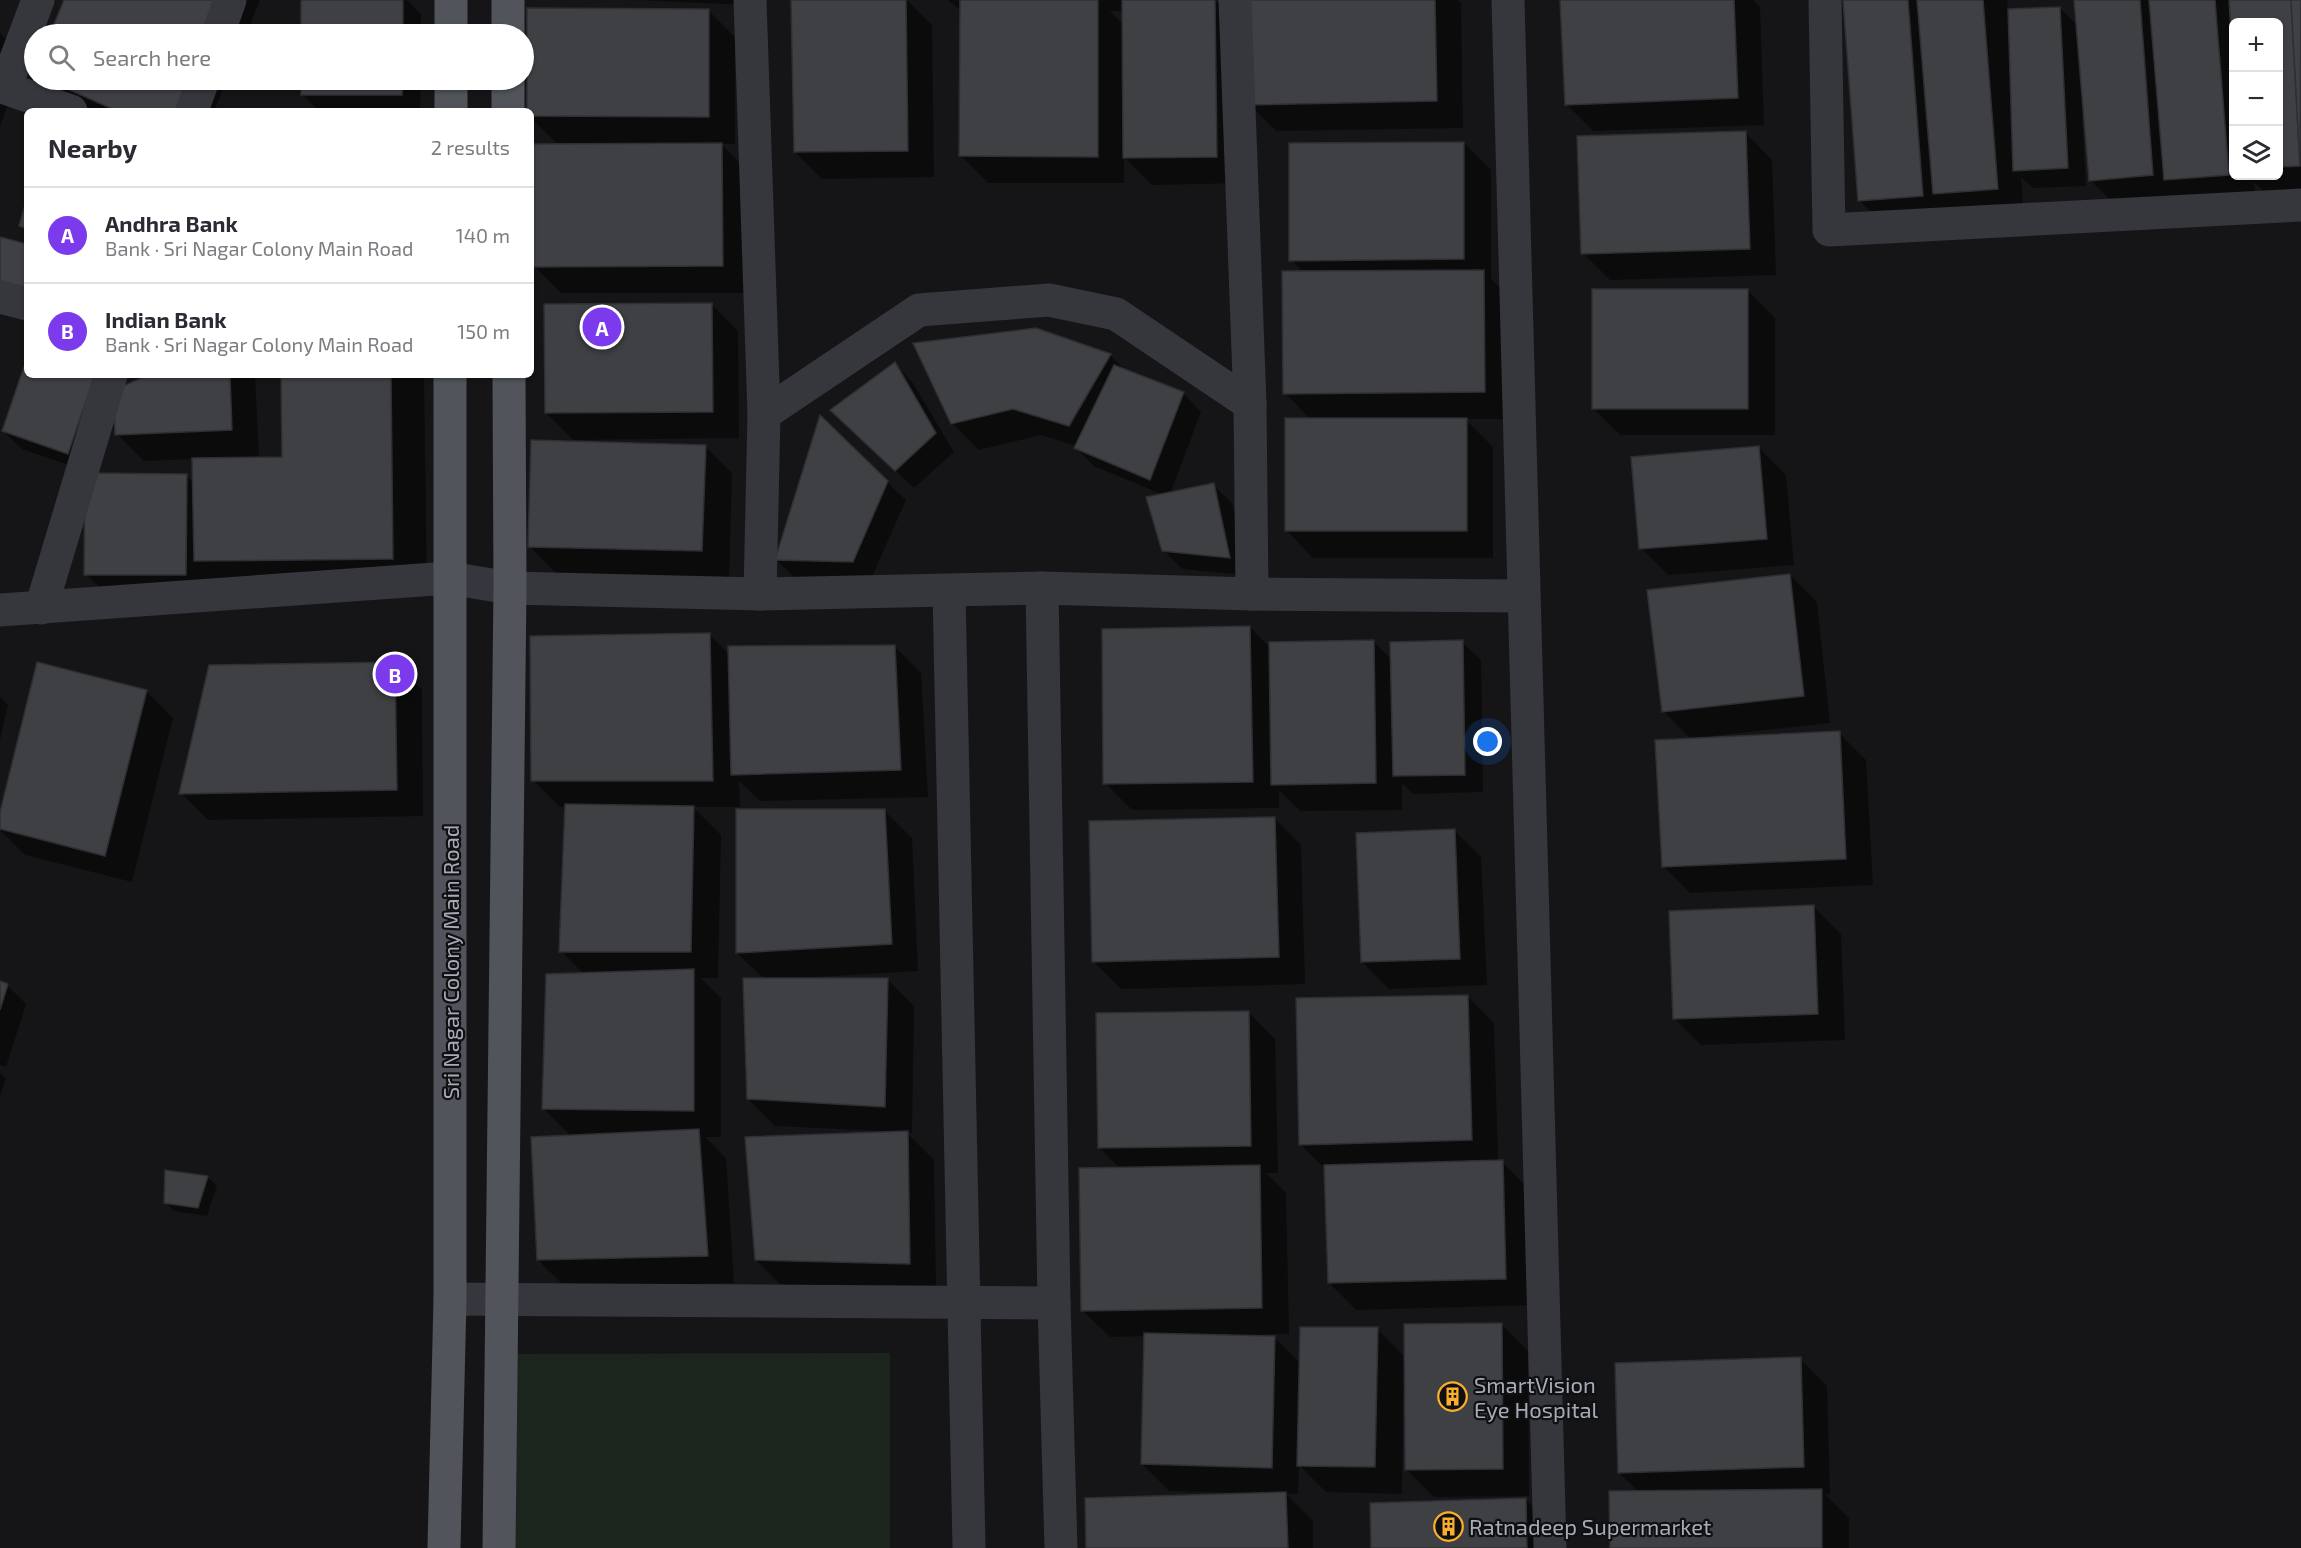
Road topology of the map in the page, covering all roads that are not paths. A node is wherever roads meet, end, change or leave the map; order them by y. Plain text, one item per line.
1 (38, 0) edge
2 (230, 0) edge
3 (451, 0) edge
4 (508, 0) edge
5 (750, 0) edge
6 (1235, 0) edge
7 (1508, 0) edge
8 (1825, 0) edge
9 (29, 24) edge
10 (222, 24) edge
11 (451, 24) edge
12 (508, 24) edge
13 (24, 37) edge
14 (199, 90) edge
15 (451, 90) edge
16 (508, 90) edge
17 (62, 108) edge
18 (193, 108) edge
19 (451, 108) edge
20 (508, 108) edge
21 (2301, 206) edge
22 (0, 297) edge
23 (24, 303) edge
24 (110, 378) edge
25 (450, 378) edge
26 (509, 378) edge
27 (1250, 404) junction
28 (764, 414) junction
29 (449, 578) junction
30 (510, 588) junction
31 (1042, 588) junction
32 (949, 591) junction
33 (760, 594) junction
34 (1252, 594) junction
35 (1523, 596) junction
36 (40, 608) junction
37 (0, 610) edge
38 (450, 1299) junction
39 (503, 1300) junction
40 (1054, 1303) junction
41 (964, 1304) junction
42 (444, 1548) edge
43 (499, 1548) edge
44 (969, 1548) edge
45 (1061, 1548) edge
46 (1550, 1548) edge

1 - 9 street
2 - 10 street
3 - 11 main road
4 - 12 main road
5 - 28 street
6 - 27 street
7 - 35 street
8 - 21 street
13 - 17 street
14 - 18 street
15 - 19 main road
16 - 20 main road
22 - 23 street
24 - 36 street
25 - 29 main road, Sri Nagar Colony Main Road
26 - 30 main road
27 - 28 street
27 - 34 street
28 - 33 street
29 - 30 street
29 - 36 street
29 - 38 main road, Sri Nagar Colony Main Road
30 - 33 street
30 - 39 main road
31 - 32 street
31 - 34 street
31 - 40 street
32 - 33 street
32 - 41 street
34 - 35 street
35 - 46 street
36 - 37 street
38 - 39 street
38 - 42 main road, Sri Nagar Colony Main Road
39 - 41 street
39 - 43 main road
40 - 41 street
40 - 45 street
41 - 44 street

